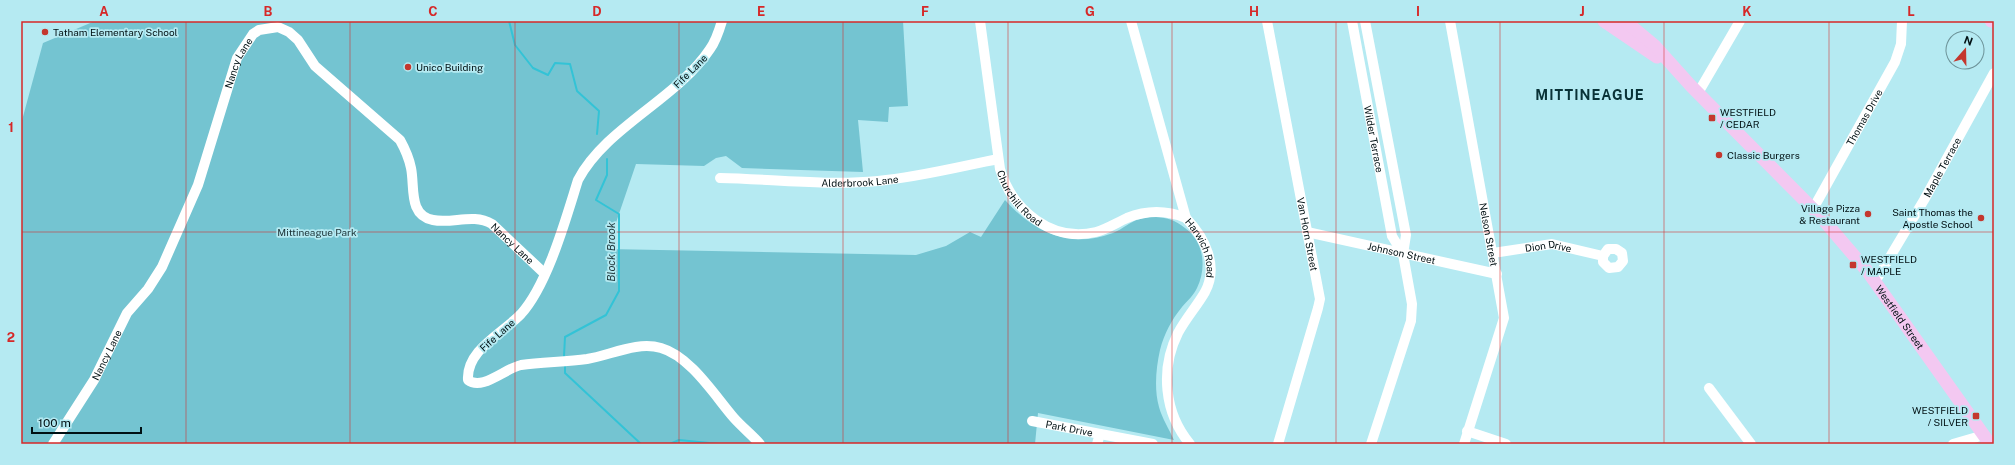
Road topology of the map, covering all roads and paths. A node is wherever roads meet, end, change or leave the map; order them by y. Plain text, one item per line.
1 (722, 21) edge
2 (980, 21) edge
3 (1131, 21) edge
4 (1267, 21) edge
5 (1352, 21) edge
6 (1365, 21) edge
7 (1450, 21) edge
8 (1604, 21) edge
9 (1625, 21) edge
10 (1740, 21) edge
11 (1902, 21) edge
12 (1991, 21) edge
13 (1994, 21) edge
14 (1372, 58) junction
15 (1360, 60) junction
16 (1994, 73) edge
17 (1684, 78) junction
18 (1698, 94) junction
19 (1389, 147) junction
20 (1376, 150) junction
21 (998, 159) junction
22 (720, 178) dead end
23 (1813, 209) junction
24 (1186, 218) junction
25 (1307, 232) junction
26 (1493, 253) junction
27 (1403, 254) junction
28 (1603, 256) dead end
29 (544, 273) junction
30 (1497, 274) junction
31 (1875, 282) junction
32 (1709, 388) dead end
33 (1032, 421) dead end
34 (1468, 431) junction
35 (1100, 434) junction
36 (1987, 440) edge
37 (53, 444) edge
38 (760, 444) edge
39 (1097, 444) edge
40 (1153, 444) edge
41 (1189, 444) edge
42 (1278, 444) edge
43 (1371, 444) edge
44 (1464, 444) edge
45 (1506, 444) edge
46 (1751, 444) edge
47 (1953, 444) edge

1 - 29 street, Fife Lane
2 - 21 street, Churchill Road
3 - 24 street, Harwich Road
4 - 25 street, Van Horn Street
5 - 15 street, Wilder Terrace
6 - 14 street, Wilder Terrace
7 - 26 street, Nelson Street
8 - 17 main road, Westfield Street
9 - 17 main road, Westfield Street
10 - 18 street
11 - 23 street, Thomas Drive
12 - 13 main road
14 - 15 street
14 - 19 street, Wilder Terrace
15 - 20 street, Wilder Terrace
16 - 31 street, Maple Terrace
17 - 18 main road, Westfield Street
18 - 23 main road, Westfield Street
19 - 20 street
19 - 27 street, Wilder Terrace
20 - 27 street, Wilder Terrace
21 - 22 street, Alderbrook Lane
21 - 24 street, Churchill Road
23 - 31 main road, Westfield Street
24 - 41 street, Harwich Road
25 - 27 street, Johnson Street
25 - 42 street, Van Horn Street
26 - 28 street, Dion Drive
26 - 30 street, Nelson Street
27 - 30 street, Johnson Street
27 - 43 street, Wilder Terrace
29 - 37 street, Nancy Lane
29 - 38 street, Fife Lane
30 - 34 street, Nelson Street
31 - 36 main road, Westfield Street
32 - 46 street
33 - 35 street, Park Drive
34 - 44 street, Nelson Street
34 - 45 street
35 - 39 street
35 - 40 street, Park Drive
36 - 47 street

